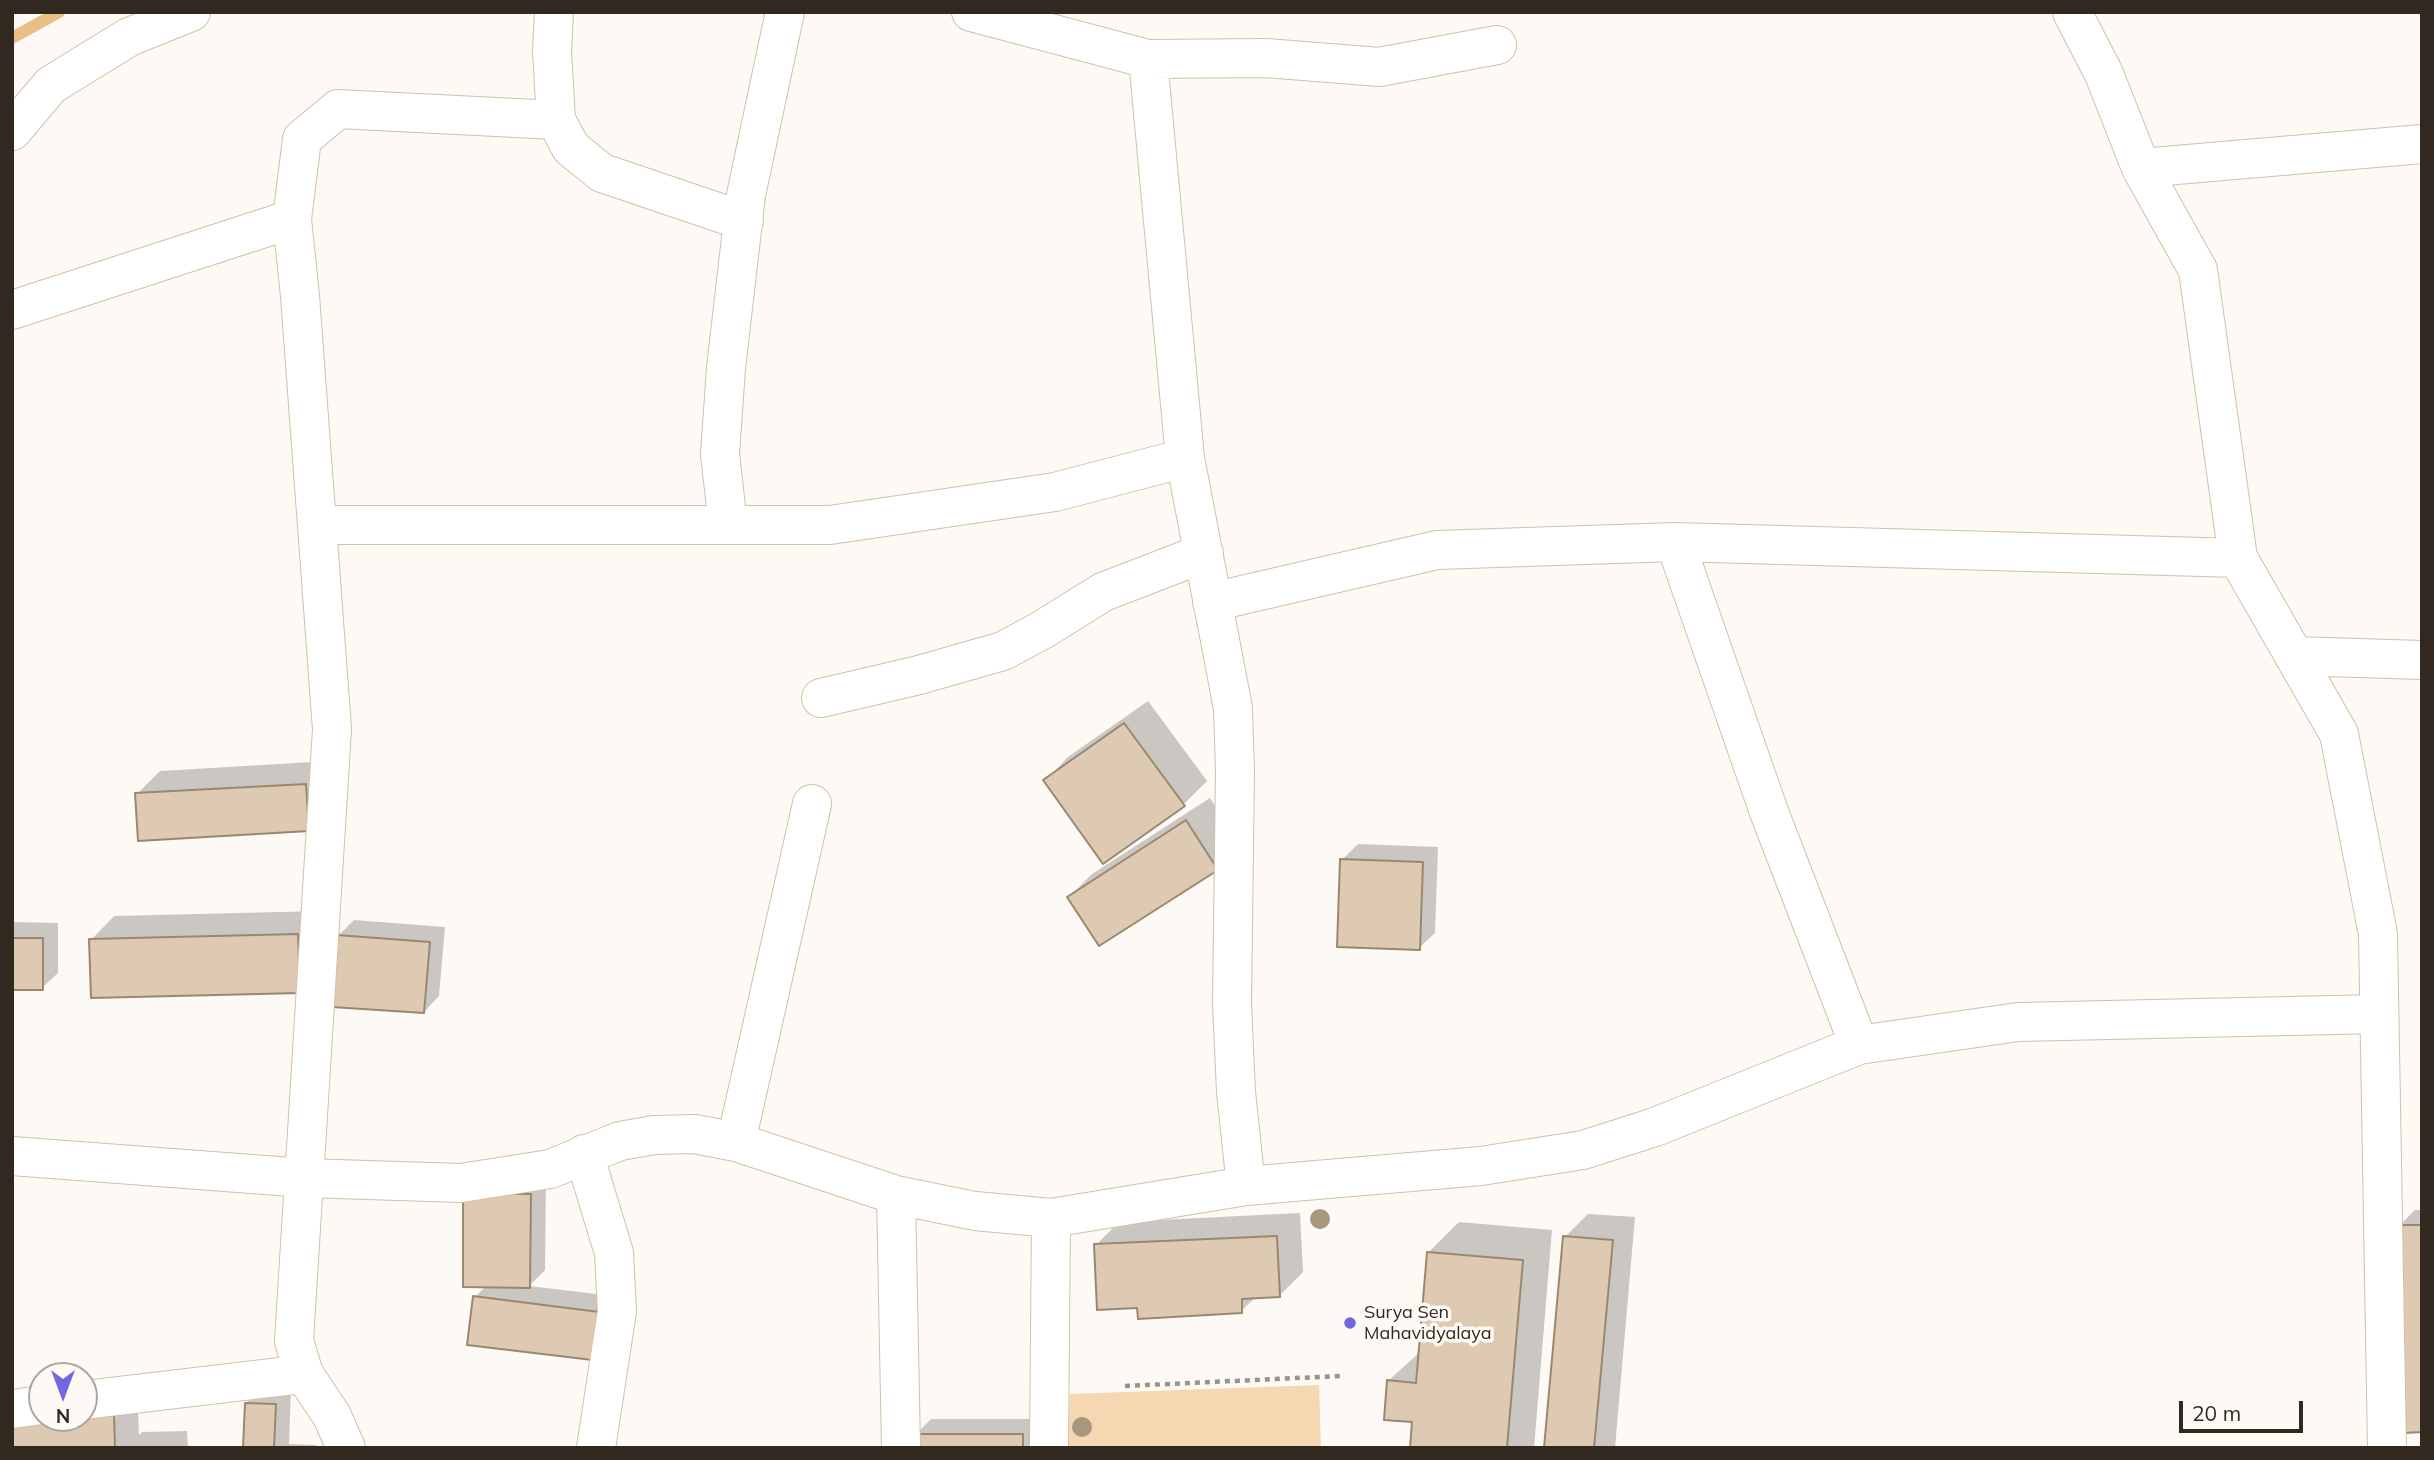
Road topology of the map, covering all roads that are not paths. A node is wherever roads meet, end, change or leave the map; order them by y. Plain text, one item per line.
1 (191, 12) edge
2 (554, 12) edge
3 (785, 12) edge
4 (971, 12) edge
5 (2072, 12) edge
6 (1497, 45) dead end
7 (1148, 59) junction
8 (556, 120) junction
9 (12, 131) edge
10 (2422, 144) edge
11 (2141, 168) junction
12 (292, 219) junction
13 (744, 221) junction
14 (12, 310) edge
15 (1185, 458) junction
16 (317, 525) junction
17 (728, 525) junction
18 (1675, 542) junction
19 (1204, 553) junction
20 (2238, 558) junction
21 (1212, 601) junction
22 (2295, 656) junction
23 (2422, 660) edge
24 (821, 698) dead end
25 (812, 804) dead end
26 (2379, 1014) junction
27 (1859, 1045) junction
28 (736, 1142) junction
29 (584, 1154) junction
30 (12, 1156) edge
31 (304, 1178) junction
32 (1246, 1186) junction
33 (896, 1195) junction
34 (1051, 1218) junction
35 (304, 1374) junction
36 (98, 1398) edge
37 (346, 1448) edge
38 (596, 1448) edge
39 (901, 1448) edge
40 (1049, 1448) edge
41 (2387, 1448) edge

1 - 9 street
2 - 8 street
3 - 13 street
4 - 7 street
5 - 11 street
6 - 7 street
7 - 15 street
8 - 12 street
8 - 13 street
10 - 11 street
11 - 20 street
12 - 14 street
12 - 16 street
13 - 17 street
15 - 17 street
15 - 19 street
16 - 17 street
16 - 31 street
18 - 20 street
18 - 21 street
18 - 27 street
19 - 21 street
19 - 24 street
20 - 22 street
21 - 32 street
22 - 23 street
22 - 26 street
25 - 28 street
26 - 27 street
26 - 41 street
27 - 32 street
28 - 29 street
28 - 33 street
29 - 31 street
29 - 38 street
30 - 31 street
31 - 35 street
32 - 34 street
33 - 34 street
33 - 39 street
34 - 40 street
35 - 36 street
35 - 37 street

